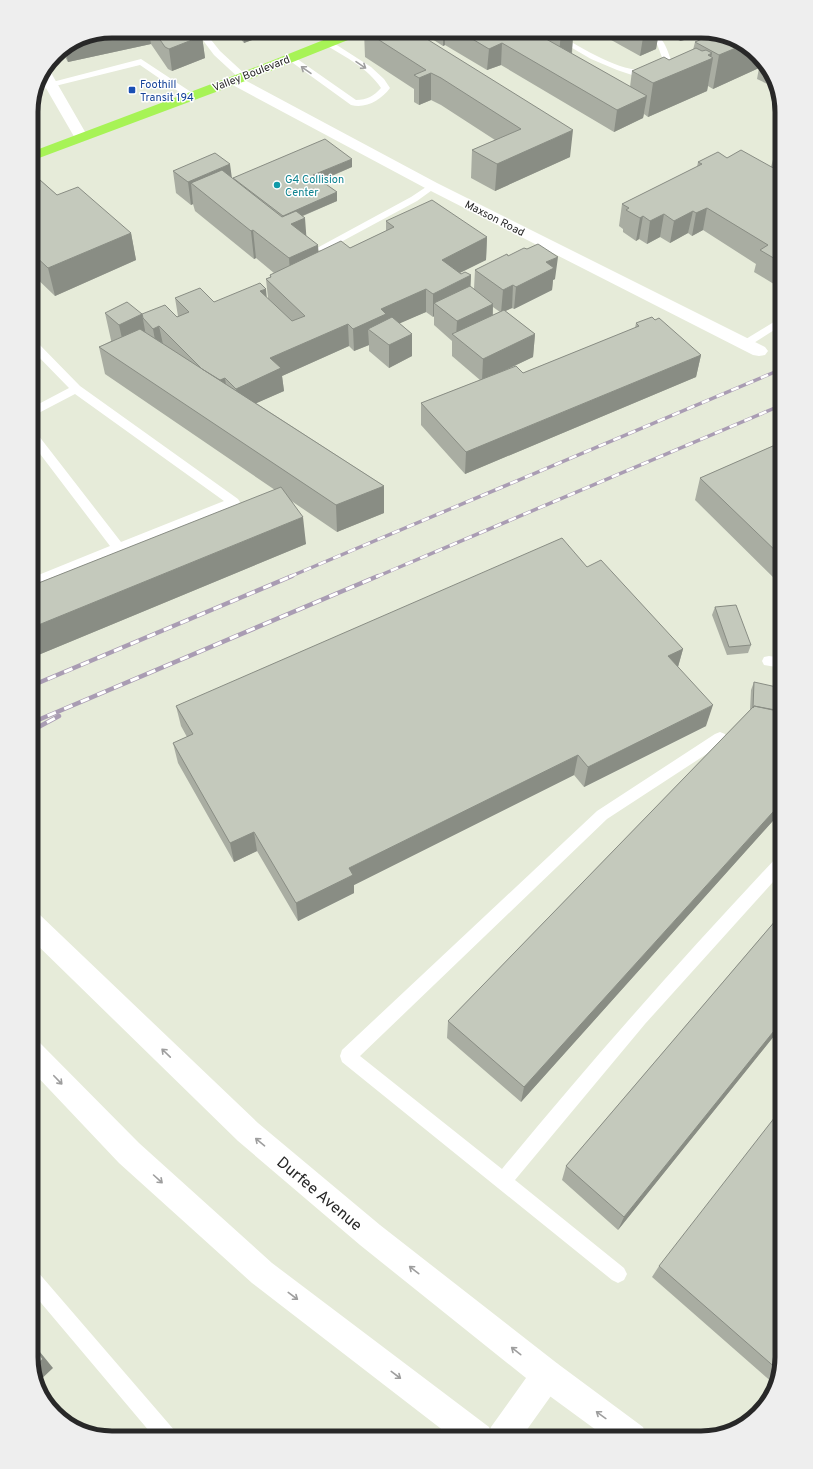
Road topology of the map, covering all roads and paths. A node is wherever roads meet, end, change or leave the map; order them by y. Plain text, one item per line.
1 (205, 38) edge
2 (341, 38) edge
3 (558, 38) edge
4 (654, 38) edge
5 (329, 43) junction
6 (290, 58) junction
7 (47, 78) edge
8 (238, 78) junction
9 (51, 85) junction
10 (43, 87) edge
11 (192, 96) junction
12 (81, 138) junction
13 (38, 154) edge
14 (432, 186) junction
15 (322, 248) edge
16 (775, 326) edge
17 (752, 347) joint
18 (38, 349) edge
19 (76, 389) junction
20 (38, 409) edge
21 (38, 443) edge
22 (118, 548) junction
23 (38, 580) edge
24 (720, 738) dead end
25 (775, 870) edge
26 (38, 930) edge
27 (38, 1059) edge
28 (503, 1181) junction
29 (618, 1274) dead end
30 (38, 1285) edge
31 (547, 1375) junction
32 (162, 1431) edge
33 (469, 1431) edge
34 (507, 1431) edge
35 (623, 1431) edge

1 - 8 lane
2 - 5 main road, Valley Boulevard
3 - 4 lane
5 - 6 main road, Valley Boulevard
5 -> 6 lane
6 - 8 main road, Valley Boulevard
7 - 9 street
8 - 11 main road, Valley Boulevard
8 - 14 street, Maxson Road
9 - 10 lane
9 - 11 lane
9 - 12 street
11 - 12 main road, Valley Boulevard
12 - 13 main road, Valley Boulevard
14 - 15 lane
14 - 17 street, Maxson Road
16 - 17 lane
18 - 19 lane
19 - 20 lane
19 - 22 lane
21 - 22 lane
22 - 23 lane
24 - 28 lane
25 - 28 lane
31 -> 26 street, Durfee Avenue
27 -> 33 street
28 - 29 lane
30 - 32 lane
31 - 34 street
35 -> 31 street, Durfee Avenue

